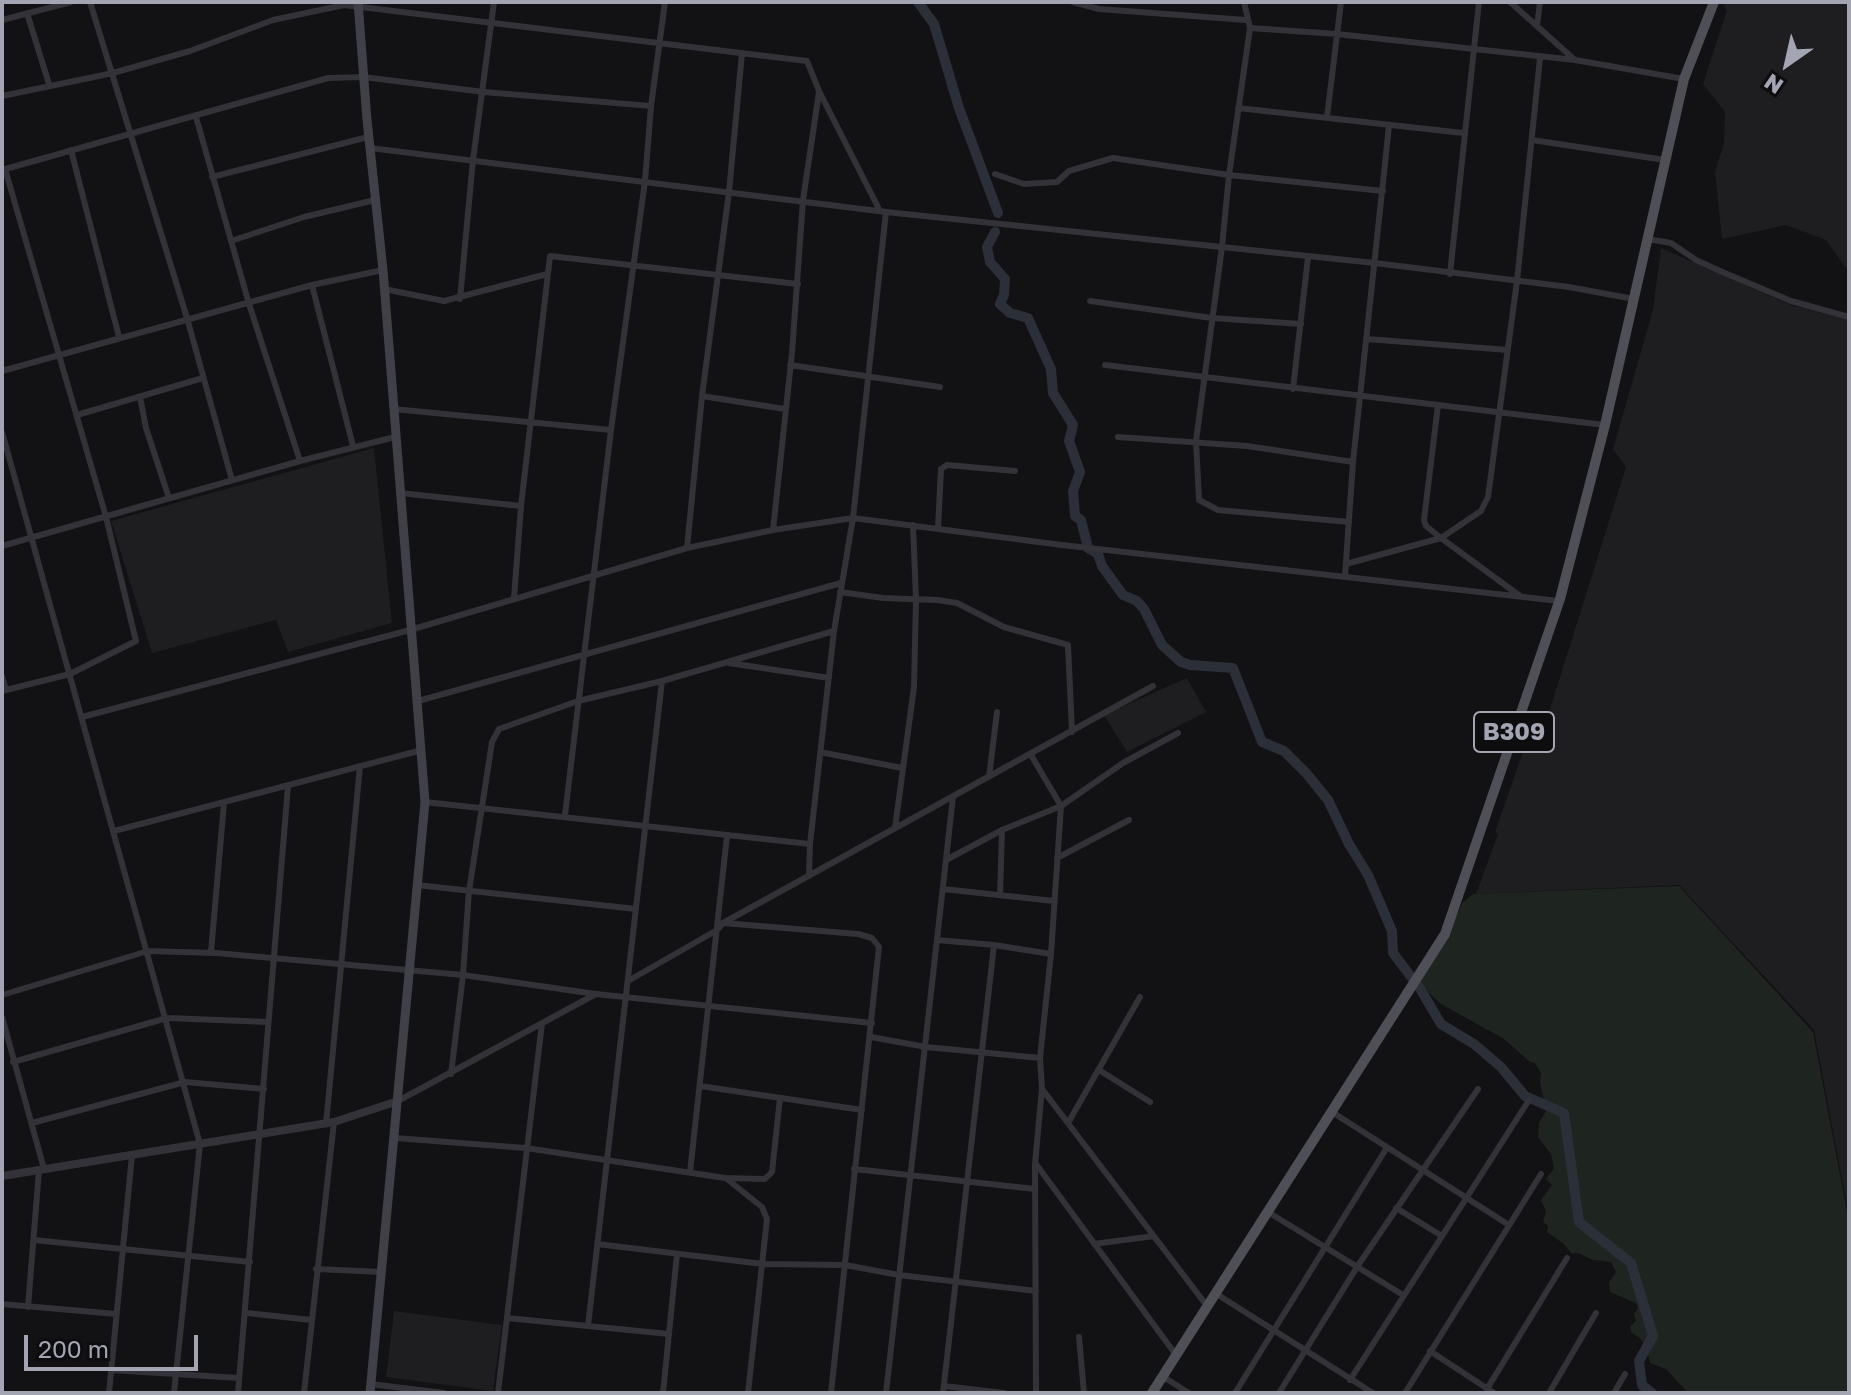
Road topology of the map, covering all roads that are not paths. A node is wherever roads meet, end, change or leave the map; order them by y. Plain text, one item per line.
1 (71, 2) edge
2 (90, 2) edge
3 (494, 2) edge
4 (665, 2) edge
5 (1073, 2) edge
6 (1244, 2) edge
7 (1341, 2) edge
8 (1479, 2) edge
9 (1510, 2) edge
10 (1540, 2) edge
11 (1714, 2) edge
12 (344, 3) edge
13 (358, 4) edge
14 (27, 13) junction
15 (2, 20) edge
16 (1246, 20) junction
17 (492, 22) junction
18 (1537, 27) junction
19 (1250, 28) junction
20 (1337, 34) junction
21 (659, 44) junction
22 (1473, 49) junction
23 (742, 53) junction
24 (1540, 58) junction
25 (1575, 60) junction
26 (113, 73) junction
27 (363, 77) junction
28 (1684, 79) junction
29 (49, 84) junction
30 (819, 91) junction
31 (484, 92) junction
32 (2, 96) edge
33 (651, 106) junction
34 (1238, 108) junction
35 (196, 117) junction
36 (1327, 117) junction
37 (1389, 126) junction
38 (131, 133) junction
39 (1463, 133) junction
40 (1532, 140) junction
41 (369, 143) junction
42 (71, 150) junction
43 (473, 160) junction
44 (1665, 160) junction
45 (4, 170) edge
46 (995, 174) dead end
47 (1229, 175) junction
48 (212, 177) junction
49 (645, 181) junction
50 (1383, 191) junction
51 (729, 192) junction
52 (375, 200) junction
53 (803, 200) junction
54 (883, 211) junction
55 (1647, 239) junction
56 (231, 241) junction
57 (1222, 247) junction
58 (1308, 257) junction
59 (1375, 263) junction
60 (634, 266) junction
61 (383, 270) junction
62 (547, 274) junction
63 (1450, 274) junction
64 (718, 275) junction
65 (1517, 281) junction
66 (798, 284) junction
67 (312, 285) junction
68 (384, 289) junction
69 (460, 299) junction
70 (1634, 299) junction
71 (1090, 301) dead end
72 (249, 304) junction
73 (1849, 317) edge
74 (187, 318) junction
75 (1212, 318) junction
76 (1301, 324) junction
77 (119, 337) junction
78 (1367, 339) junction
79 (1508, 350) junction
80 (59, 354) junction
81 (790, 365) junction
82 (1105, 365) dead end
83 (2, 371) edge
84 (870, 376) junction
85 (203, 378) junction
86 (1204, 379) junction
87 (940, 387) dead end
88 (1293, 389) junction
89 (702, 396) junction
90 (140, 397) junction
91 (1360, 397) junction
92 (1438, 405) junction
93 (393, 409) junction
94 (785, 409) junction
95 (1500, 411) junction
96 (77, 415) junction
97 (531, 422) junction
98 (1605, 425) junction
99 (611, 430) junction
100 (2, 432) edge
101 (395, 437) junction
102 (1118, 437) dead end
103 (1196, 441) junction
104 (353, 446) junction
105 (300, 461) junction
106 (1353, 462) junction
107 (1015, 471) dead end
108 (232, 480) junction
109 (400, 493) junction
110 (169, 498) junction
111 (521, 506) junction
112 (106, 517) junction
113 (853, 518) junction
114 (1349, 522) junction
115 (913, 525) junction
116 (938, 529) junction
117 (773, 530) junction
118 (31, 537) junction
119 (1441, 538) junction
120 (2, 546) edge
121 (687, 548) junction
122 (1346, 564) junction
123 (593, 575) junction
124 (1345, 576) junction
125 (841, 583) junction
126 (840, 592) junction
127 (1521, 596) junction
128 (514, 598) junction
129 (916, 599) junction
130 (1559, 601) junction
131 (410, 630) junction
132 (834, 631) junction
133 (584, 654) junction
134 (724, 662) junction
135 (70, 674) junction
136 (2, 676) edge
137 (829, 678) junction
138 (662, 681) junction
139 (1153, 686) dead end
140 (4, 691) edge
141 (418, 701) junction
142 (578, 701) junction
143 (997, 712) dead end
144 (82, 717) junction
145 (1072, 732) junction
146 (1178, 733) dead end
147 (422, 750) junction
148 (820, 752) junction
149 (1031, 755) junction
150 (360, 766) junction
151 (902, 768) junction
152 (989, 777) junction
153 (288, 786) junction
154 (953, 797) junction
155 (425, 802) junction
156 (224, 803) junction
157 (482, 806) junction
158 (1061, 806) junction
159 (565, 815) junction
160 (1129, 820) dead end
161 (645, 826) junction
162 (895, 828) junction
163 (1002, 830) junction
164 (114, 831) junction
165 (727, 836) junction
166 (810, 844) junction
167 (1057, 858) junction
168 (946, 860) junction
169 (809, 876) junction
170 (416, 885) junction
171 (943, 889) junction
172 (469, 891) junction
173 (1000, 895) junction
174 (1054, 901) junction
175 (636, 909) junction
176 (723, 923) junction
177 (717, 930) junction
178 (937, 940) junction
179 (994, 945) junction
180 (148, 951) junction
181 (211, 952) junction
182 (1051, 954) junction
183 (276, 957) junction
184 (340, 965) junction
185 (408, 971) junction
186 (463, 975) junction
187 (628, 981) junction
188 (596, 994) junction
189 (2, 995) edge
190 (626, 997) junction
191 (1140, 997) dead end
192 (709, 1006) junction
193 (2, 1017) edge
194 (167, 1018) junction
195 (268, 1022) junction
196 (542, 1023) junction
197 (872, 1023) junction
198 (871, 1037) junction
199 (926, 1047) junction
200 (981, 1052) junction
201 (1040, 1058) junction
202 (13, 1062) junction
203 (1099, 1070) junction
204 (451, 1074) junction
205 (185, 1082) junction
206 (700, 1086) junction
207 (1042, 1088) junction
208 (264, 1089) junction
209 (1478, 1089) dead end
210 (780, 1098) junction
211 (1529, 1100) dead end
212 (395, 1102) junction
213 (1150, 1102) dead end
214 (862, 1110) junction
215 (1332, 1112) junction
216 (32, 1123) junction
217 (330, 1123) junction
218 (1068, 1123) junction
219 (261, 1134) junction
220 (395, 1138) junction
221 (200, 1144) junction
222 (526, 1148) junction
223 (1386, 1149) junction
224 (132, 1155) junction
225 (607, 1159) junction
226 (1035, 1164) junction
227 (854, 1169) junction
228 (42, 1170) junction
229 (1421, 1170) junction
230 (690, 1172) junction
231 (1541, 1174) dead end
232 (2, 1176) edge
233 (910, 1177) junction
234 (725, 1178) junction
235 (968, 1183) junction
236 (1035, 1189) junction
237 (1466, 1198) junction
238 (1396, 1208) junction
239 (1268, 1212) junction
240 (1509, 1225) junction
241 (1154, 1236) junction
242 (1442, 1236) junction
243 (34, 1240) junction
244 (597, 1244) junction
245 (1094, 1244) junction
246 (123, 1248) junction
247 (1327, 1248) junction
248 (677, 1254) junction
249 (189, 1256) junction
250 (1567, 1258) dead end
251 (250, 1262) junction
252 (763, 1264) junction
253 (845, 1265) junction
254 (1357, 1267) junction
255 (316, 1269) junction
256 (382, 1272) junction
257 (899, 1275) junction
258 (955, 1282) junction
259 (1036, 1291) junction
260 (1215, 1293) junction
261 (1403, 1295) junction
262 (2, 1304) edge
263 (1207, 1306) junction
264 (28, 1307) junction
265 (247, 1313) junction
266 (1596, 1313) dead end
267 (116, 1314) junction
268 (507, 1318) junction
269 (311, 1320) junction
270 (588, 1326) junction
271 (1274, 1332) junction
272 (669, 1334) junction
273 (1079, 1337) dead end
274 (1430, 1351) junction
275 (1305, 1352) junction
276 (1176, 1355) junction
277 (111, 1370) junction
278 (176, 1374) junction
279 (1625, 1374) dead end
280 (1162, 1376) junction
281 (239, 1378) junction
282 (1350, 1380) junction
283 (370, 1389) edge
284 (944, 1390) edge
285 (1490, 1391) edge
286 (109, 1393) edge
287 (174, 1393) edge
288 (238, 1393) edge
289 (304, 1393) edge
290 (444, 1393) edge
291 (498, 1393) edge
292 (663, 1393) edge
293 (748, 1393) edge
294 (831, 1393) edge
295 (886, 1393) edge
296 (1004, 1393) edge
297 (1036, 1393) edge
298 (1084, 1393) edge
299 (1152, 1393) edge
300 (1189, 1393) edge
301 (1235, 1393) edge
302 (1279, 1393) edge
303 (1373, 1393) edge
304 (1405, 1393) edge
305 (1549, 1393) edge
306 (1614, 1393) edge

1 - 14 street
2 - 26 street
3 - 17 street
4 - 21 street
5 - 16 street
6 - 16 street
7 - 20 street
8 - 22 street
9 - 18 street
10 - 18 street
11 - 28 main road, B309
12 - 13 street
12 - 26 street
13 - 17 street
13 - 27 main road
14 - 15 street
14 - 29 street
16 - 19 street
17 - 21 street
17 - 31 street
18 - 25 street
19 - 20 street
19 - 34 street
20 - 22 street
20 - 36 street
21 - 23 street
21 - 33 street
22 - 24 street
22 - 39 street
23 - 30 street
23 - 51 street
24 - 25 street
24 - 40 street
25 - 28 street
26 - 29 street
26 - 38 street
27 - 31 street
27 - 35 street
27 - 41 main road
28 - 44 main road, B309
29 - 32 street
30 - 53 street
30 - 54 street
31 - 33 street
31 - 43 street
33 - 49 street
34 - 36 street
34 - 47 street
35 - 38 street
35 - 48 street
36 - 37 street
37 - 39 street
37 - 50 street
38 - 42 street
38 - 74 street
39 - 63 street
40 - 44 street
40 - 65 street
41 - 43 street
41 - 48 street
41 - 52 main road
42 - 45 street
42 - 77 street
43 - 49 street
43 - 69 street
44 - 55 main road, B309
45 - 80 street
46 - 47 street
47 - 50 street
47 - 57 street
48 - 56 street
49 - 51 street
49 - 60 street
50 - 59 street
51 - 53 street
51 - 64 street
52 - 56 street
52 - 61 main road
53 - 54 street
53 - 66 street
54 - 57 street
54 - 84 street
55 - 70 main road, B309
55 - 73 street
56 - 72 street
57 - 58 street
57 - 75 street
58 - 59 street
58 - 76 street
59 - 63 street
59 - 78 street
60 - 62 street
60 - 64 street
60 - 99 street
61 - 67 street
61 - 68 main road
62 - 69 street
62 - 97 street
63 - 65 street
64 - 66 street
64 - 89 street
65 - 70 street
65 - 79 street
66 - 81 street
67 - 72 street
67 - 104 street
68 - 69 street
68 - 93 main road
70 - 98 main road, B309
71 - 75 street
72 - 74 street
72 - 105 street
74 - 77 street
74 - 85 street
75 - 76 street
75 - 86 street
76 - 88 street
77 - 80 street
78 - 79 street
78 - 91 street
79 - 95 street
80 - 83 street
80 - 96 street
81 - 84 street
81 - 94 street
82 - 86 street
84 - 87 street
84 - 113 street
85 - 90 street
85 - 108 street
86 - 88 street
86 - 103 street
88 - 91 street
89 - 94 street
89 - 121 street
90 - 96 street
90 - 110 street
91 - 92 street
91 - 106 street
92 - 95 street
92 - 119 street
93 - 97 street
93 - 101 main road
94 - 117 street
95 - 98 street
95 - 119 street
96 - 112 street
97 - 99 street
97 - 111 street
98 - 130 main road, B309
99 - 123 street
100 - 118 street
101 - 104 street
101 - 109 main road
102 - 103 street
103 - 106 street
103 - 114 street
104 - 105 street
105 - 108 street
106 - 114 street
107 - 116 street
108 - 110 street
109 - 111 street
109 - 131 main road
110 - 112 street
111 - 128 street
112 - 118 street
112 - 135 street
113 - 115 street
113 - 117 street
113 - 125 street
114 - 122 street
115 - 116 street
115 - 129 street
116 - 124 street
117 - 121 street
118 - 120 street
118 - 135 street
119 - 122 street
119 - 127 street
121 - 123 street
122 - 124 street
123 - 128 street
123 - 133 street
124 - 127 street
125 - 126 street
125 - 133 street
126 - 129 street
126 - 132 street
127 - 130 street
128 - 131 street
129 - 145 street
129 - 151 street
130 - 215 main road, B309
131 - 141 main road
131 - 144 street
132 - 134 street
132 - 137 street
133 - 141 street
133 - 142 street
134 - 137 street
134 - 138 street
135 - 140 street
135 - 144 street
136 - 140 street
137 - 148 street
138 - 142 street
138 - 161 street
139 - 145 street
141 - 147 main road
142 - 157 street
142 - 159 street
143 - 152 street
144 - 164 street
145 - 149 street
146 - 158 street
147 - 150 street
147 - 155 main road
148 - 151 street
148 - 166 street
149 - 152 street
149 - 158 street
150 - 153 street
150 - 184 street
151 - 162 street
152 - 154 street
153 - 156 street
153 - 183 street
154 - 162 street
154 - 168 street
155 - 157 street
155 - 170 main road
156 - 164 street
156 - 181 street
157 - 159 street
157 - 172 street
158 - 163 street
158 - 167 street
159 - 161 street
160 - 167 street
161 - 165 street
161 - 175 street
162 - 169 street
163 - 168 street
163 - 173 street
164 - 180 street
165 - 166 street
165 - 177 street
166 - 169 street
167 - 174 street
168 - 171 street
169 - 176 street
170 - 172 street
170 - 185 main road
171 - 173 street
171 - 178 street
172 - 175 street
172 - 186 street
173 - 174 street
174 - 182 street
175 - 187 street
176 - 177 street
176 - 197 street
177 - 187 street
177 - 192 street
178 - 179 street
178 - 199 street
179 - 182 street
179 - 200 street
180 - 181 street
180 - 189 street
180 - 194 street
181 - 183 street
182 - 201 street
183 - 184 street
183 - 195 street
184 - 185 street
184 - 217 street
185 - 186 street
185 - 212 main road
186 - 188 street
186 - 204 street
187 - 190 street
188 - 190 street
188 - 196 street
190 - 192 street
190 - 225 street
191 - 203 street
192 - 197 street
192 - 206 street
193 - 202 street
194 - 195 street
194 - 202 street
194 - 205 street
195 - 208 street
196 - 204 street
196 - 222 street
197 - 198 street
198 - 199 street
198 - 214 street
199 - 200 street
199 - 233 street
200 - 201 street
200 - 235 street
201 - 207 street
202 - 216 street
203 - 213 street
203 - 218 street
204 - 212 street
205 - 208 street
205 - 216 street
205 - 221 street
206 - 210 street
206 - 230 street
207 - 218 street
207 - 226 street
208 - 219 street
209 - 229 street
210 - 214 street
210 - 234 street
211 - 237 street
212 - 217 street
212 - 220 main road
214 - 227 street
215 - 223 street
215 - 239 main road, B309
216 - 228 street
217 - 219 street
217 - 255 street
218 - 241 street
219 - 221 street
219 - 251 street
220 - 222 street
220 - 256 main road
221 - 224 street
221 - 249 street
222 - 225 street
222 - 268 street
223 - 229 street
223 - 247 street
224 - 228 street
224 - 246 street
225 - 230 street
225 - 244 street
226 - 236 street
226 - 245 street
227 - 233 street
227 - 253 street
228 - 232 street
228 - 243 street
229 - 237 street
229 - 238 street
230 - 234 street
231 - 240 street
233 - 235 street
233 - 257 street
234 - 252 street
235 - 236 street
235 - 258 street
236 - 259 street
237 - 240 street
237 - 242 street
238 - 242 street
238 - 254 street
239 - 247 street
239 - 260 main road, B309
240 - 274 street
241 - 245 street
241 - 263 street
242 - 261 street
243 - 246 street
243 - 264 street
244 - 248 street
244 - 270 street
245 - 276 street
246 - 249 street
246 - 267 street
247 - 254 street
247 - 271 street
248 - 252 street
248 - 272 street
249 - 251 street
249 - 278 street
250 - 285 street
251 - 265 street
252 - 253 street
252 - 293 street
253 - 257 street
253 - 294 street
254 - 261 street
254 - 275 street
255 - 256 street
255 - 269 street
256 - 283 main road
257 - 258 street
257 - 295 street
258 - 259 street
258 - 284 street
259 - 297 street
260 - 263 main road, B309
260 - 271 street
261 - 282 street
262 - 264 street
263 - 276 main road, B309
264 - 267 street
265 - 269 street
265 - 281 street
266 - 305 street
267 - 277 street
268 - 270 street
268 - 291 street
269 - 289 street
270 - 272 street
271 - 275 street
271 - 301 street
272 - 292 street
273 - 298 street
274 - 285 street
274 - 304 street
275 - 282 street
275 - 302 street
276 - 280 main road, B309
277 - 278 street
277 - 286 street
278 - 281 street
278 - 287 street
279 - 306 street
280 - 299 main road, B309
280 - 300 street
281 - 288 street
282 - 303 street
283 - 290 street
284 - 296 street

